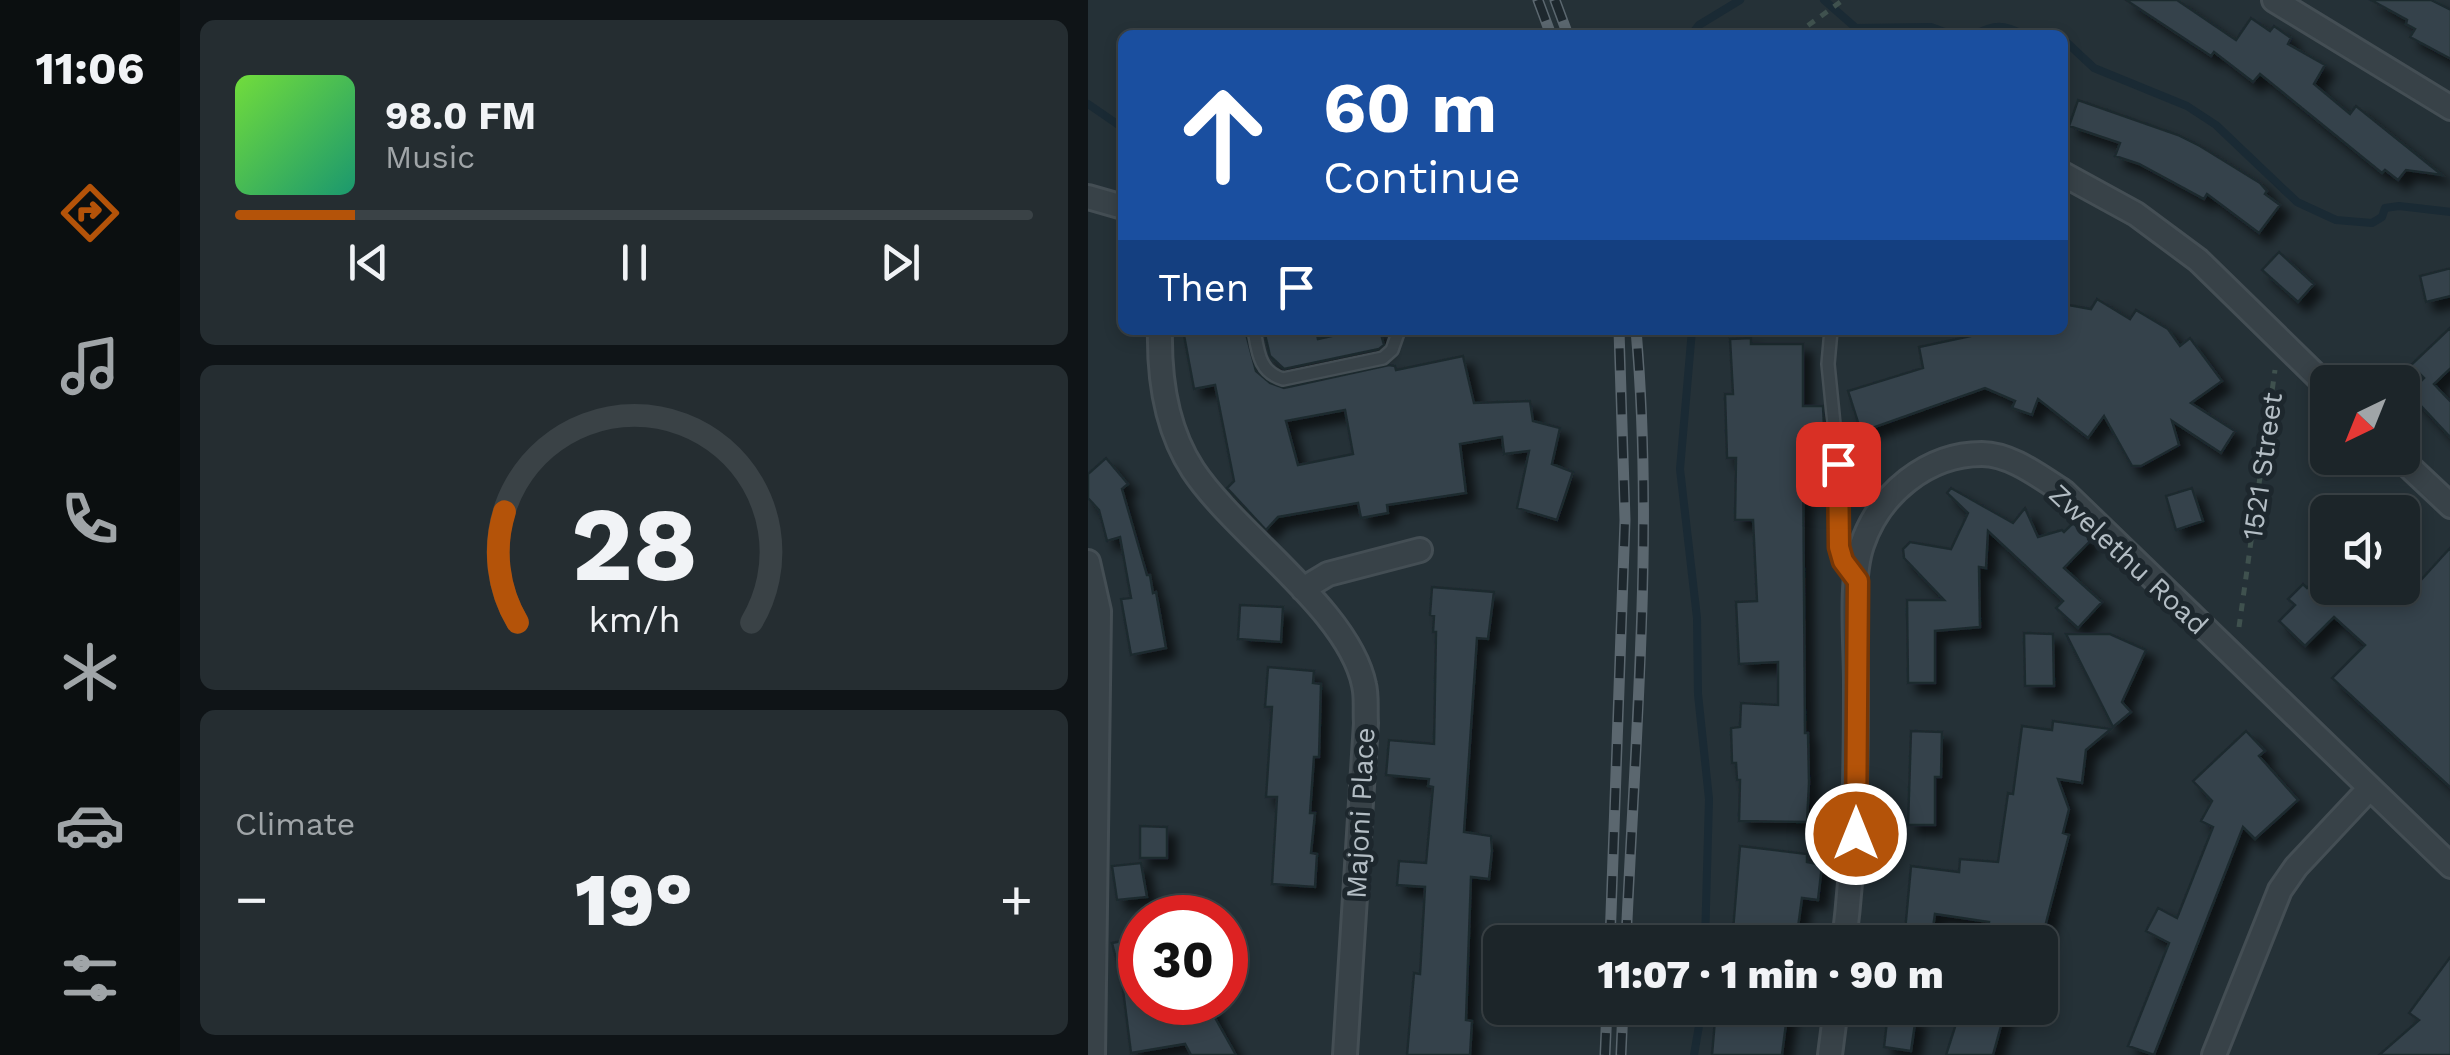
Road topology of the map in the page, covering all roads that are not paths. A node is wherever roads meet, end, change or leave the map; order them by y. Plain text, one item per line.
1 (2274, 0) edge
2 (2450, 108) edge
3 (2068, 177) edge
4 (1088, 197) edge
5 (1118, 206) edge
6 (1160, 335) edge
7 (1255, 335) edge
8 (1397, 335) edge
9 (1831, 335) edge
10 (2310, 369) edge
11 (2418, 475) edge
12 (2450, 506) edge
13 (1420, 550) dead end
14 (1088, 562) edge
15 (1858, 581) junction
16 (1303, 589) junction
17 (2369, 789) junction
18 (2450, 866) edge
19 (1846, 925) edge
20 (1834, 1025) edge
21 (1093, 1055) edge
22 (1345, 1055) edge
23 (1830, 1055) edge
24 (2214, 1055) edge

1 - 2 street
3 - 10 street, 1521 Street
4 - 5 street
6 - 16 street, Majoni Place
7 - 8 lane
9 - 15 lane
11 - 12 street
13 - 16 street
14 - 21 street
15 - 17 street, Zwelethu Road
15 - 19 street, Zwelethu Road
16 - 22 street, Majoni Place
17 - 18 street, Zwelethu Road
17 - 24 street
20 - 23 street

